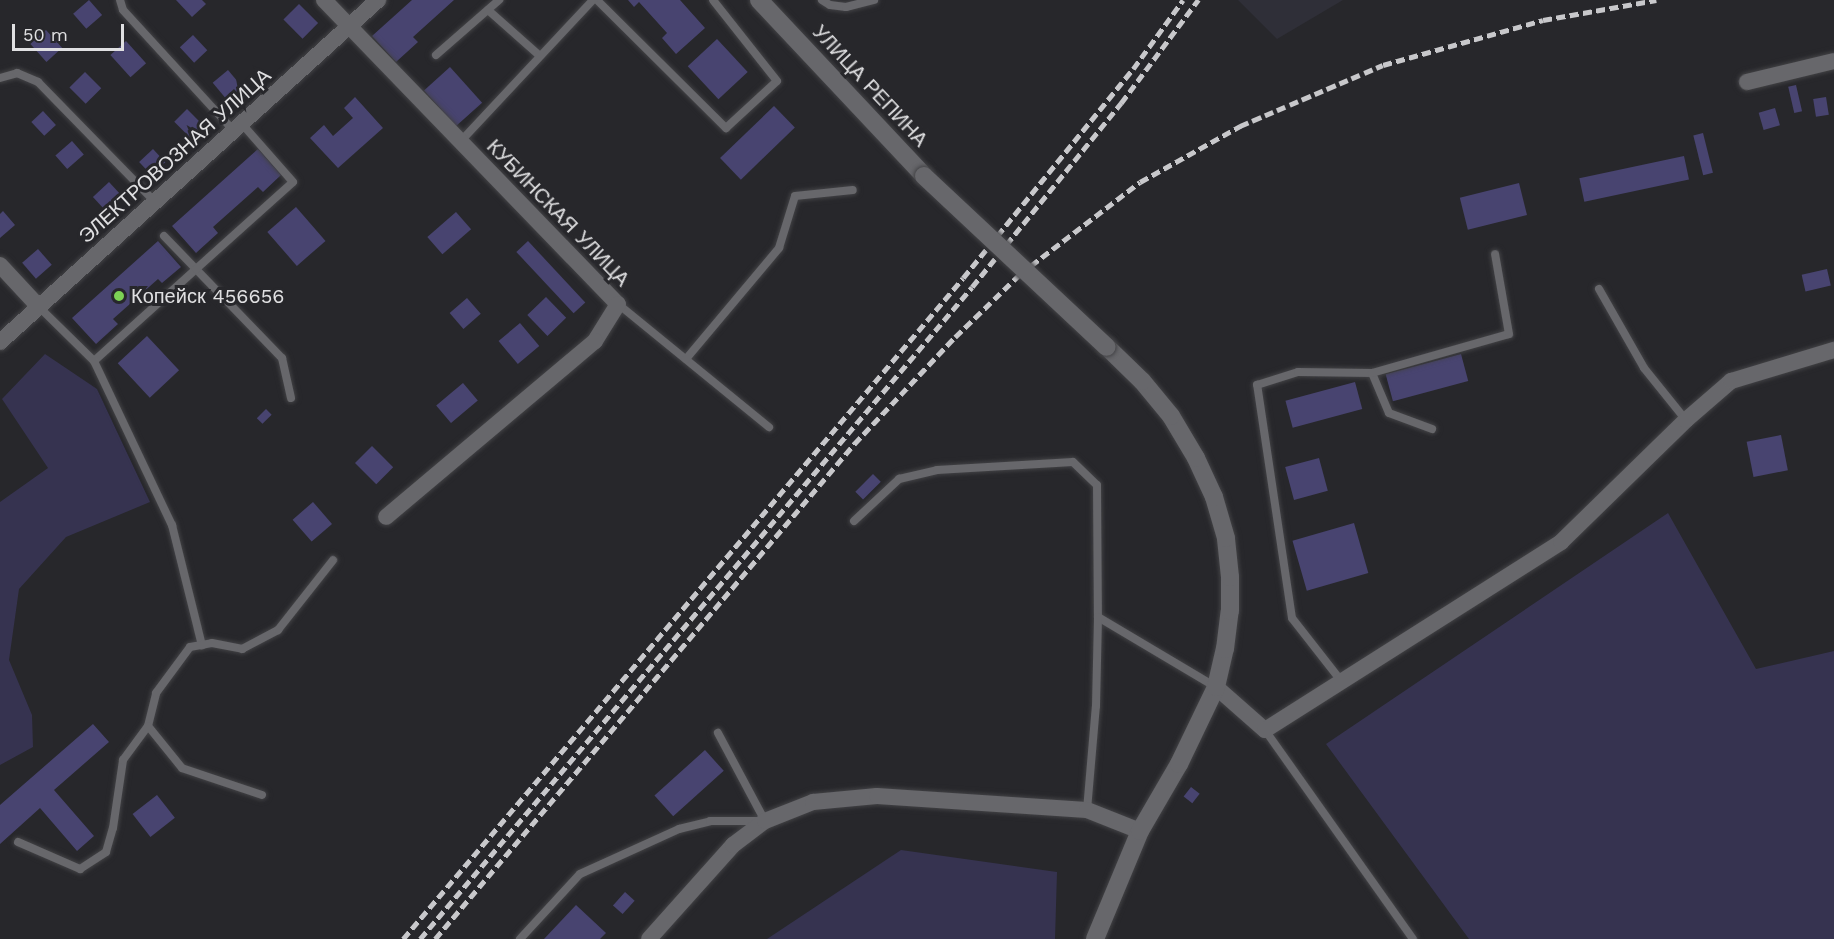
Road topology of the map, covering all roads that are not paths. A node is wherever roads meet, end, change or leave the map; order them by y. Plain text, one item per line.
1 (120, 0) edge
2 (324, 0) edge
3 (378, 0) edge
4 (499, 0) edge
5 (595, 0) edge
6 (713, 0) edge
7 (759, 0) edge
8 (822, 0) edge
9 (874, 0) edge
10 (488, 9) junction
11 (348, 28) junction
12 (436, 55) dead end
13 (540, 56) junction
14 (1834, 61) edge
15 (0, 78) edge
16 (1747, 82) dead end
17 (238, 128) junction
18 (460, 142) junction
19 (853, 190) dead end
20 (155, 202) junction
21 (164, 236) dead end
22 (1495, 254) dead end
23 (0, 265) edge
24 (196, 269) junction
25 (1599, 289) dead end
26 (618, 304) junction
27 (39, 307) junction
28 (0, 342) edge
29 (1834, 350) edge
30 (686, 359) junction
31 (94, 361) junction
32 (1372, 373) junction
33 (291, 399) dead end
34 (1686, 420) junction
35 (769, 427) dead end
36 (1432, 429) dead end
37 (386, 517) dead end
38 (854, 521) dead end
39 (333, 560) dead end
40 (1098, 617) junction
41 (202, 645) junction
42 (1342, 682) junction
43 (1216, 687) junction
44 (148, 726) junction
45 (1264, 730) junction
46 (718, 733) dead end
47 (262, 795) dead end
48 (1087, 810) junction
49 (765, 821) junction
50 (1140, 831) junction
51 (18, 842) dead end
52 (520, 939) edge
53 (649, 939) edge
54 (1095, 939) edge
55 (1413, 939) edge

1 - 17 lane
2 - 11 street, КУБИНСКАЯ УЛИЦА
3 - 11 street, ЭЛЕКТРОВОЗНАЯ УЛИЦА
4 - 10 lane
5 - 6 lane
5 - 13 lane
7 - 43 main road, УЛИЦА РЕПИНА, bridge
8 - 9 lane
10 - 12 lane
10 - 13 lane
11 - 17 street, ЭЛЕКТРОВОЗНАЯ УЛИЦА
11 - 18 street, КУБИНСКАЯ УЛИЦА
13 - 18 lane
14 - 16 street
15 - 20 lane
17 - 20 street, ЭЛЕКТРОВОЗНАЯ УЛИЦА
17 - 24 lane
18 - 26 street, КУБИНСКАЯ УЛИЦА
19 - 30 lane
20 - 27 street, ЭЛЕКТРОВОЗНАЯ УЛИЦА
21 - 24 lane
22 - 32 lane
23 - 27 street
24 - 31 lane
24 - 33 lane
25 - 34 lane
26 - 30 lane
26 - 37 street, КУБИНСКАЯ УЛИЦА
27 - 28 street, ЭЛЕКТРОВОЗНАЯ УЛИЦА
27 - 31 lane
29 - 34 street
30 - 35 lane
31 - 41 lane
32 - 36 lane
32 - 42 lane
34 - 42 street
38 - 40 lane
39 - 41 lane
40 - 43 lane
40 - 48 lane
41 - 44 lane
42 - 45 street
43 - 45 street
43 - 50 main road, УЛИЦА РЕПИНА
44 - 47 lane
44 - 51 lane
45 - 55 lane
46 - 49 lane
48 - 49 street
48 - 50 street
49 - 52 lane
49 - 53 street
50 - 54 main road, УЛИЦА РЕПИНА

